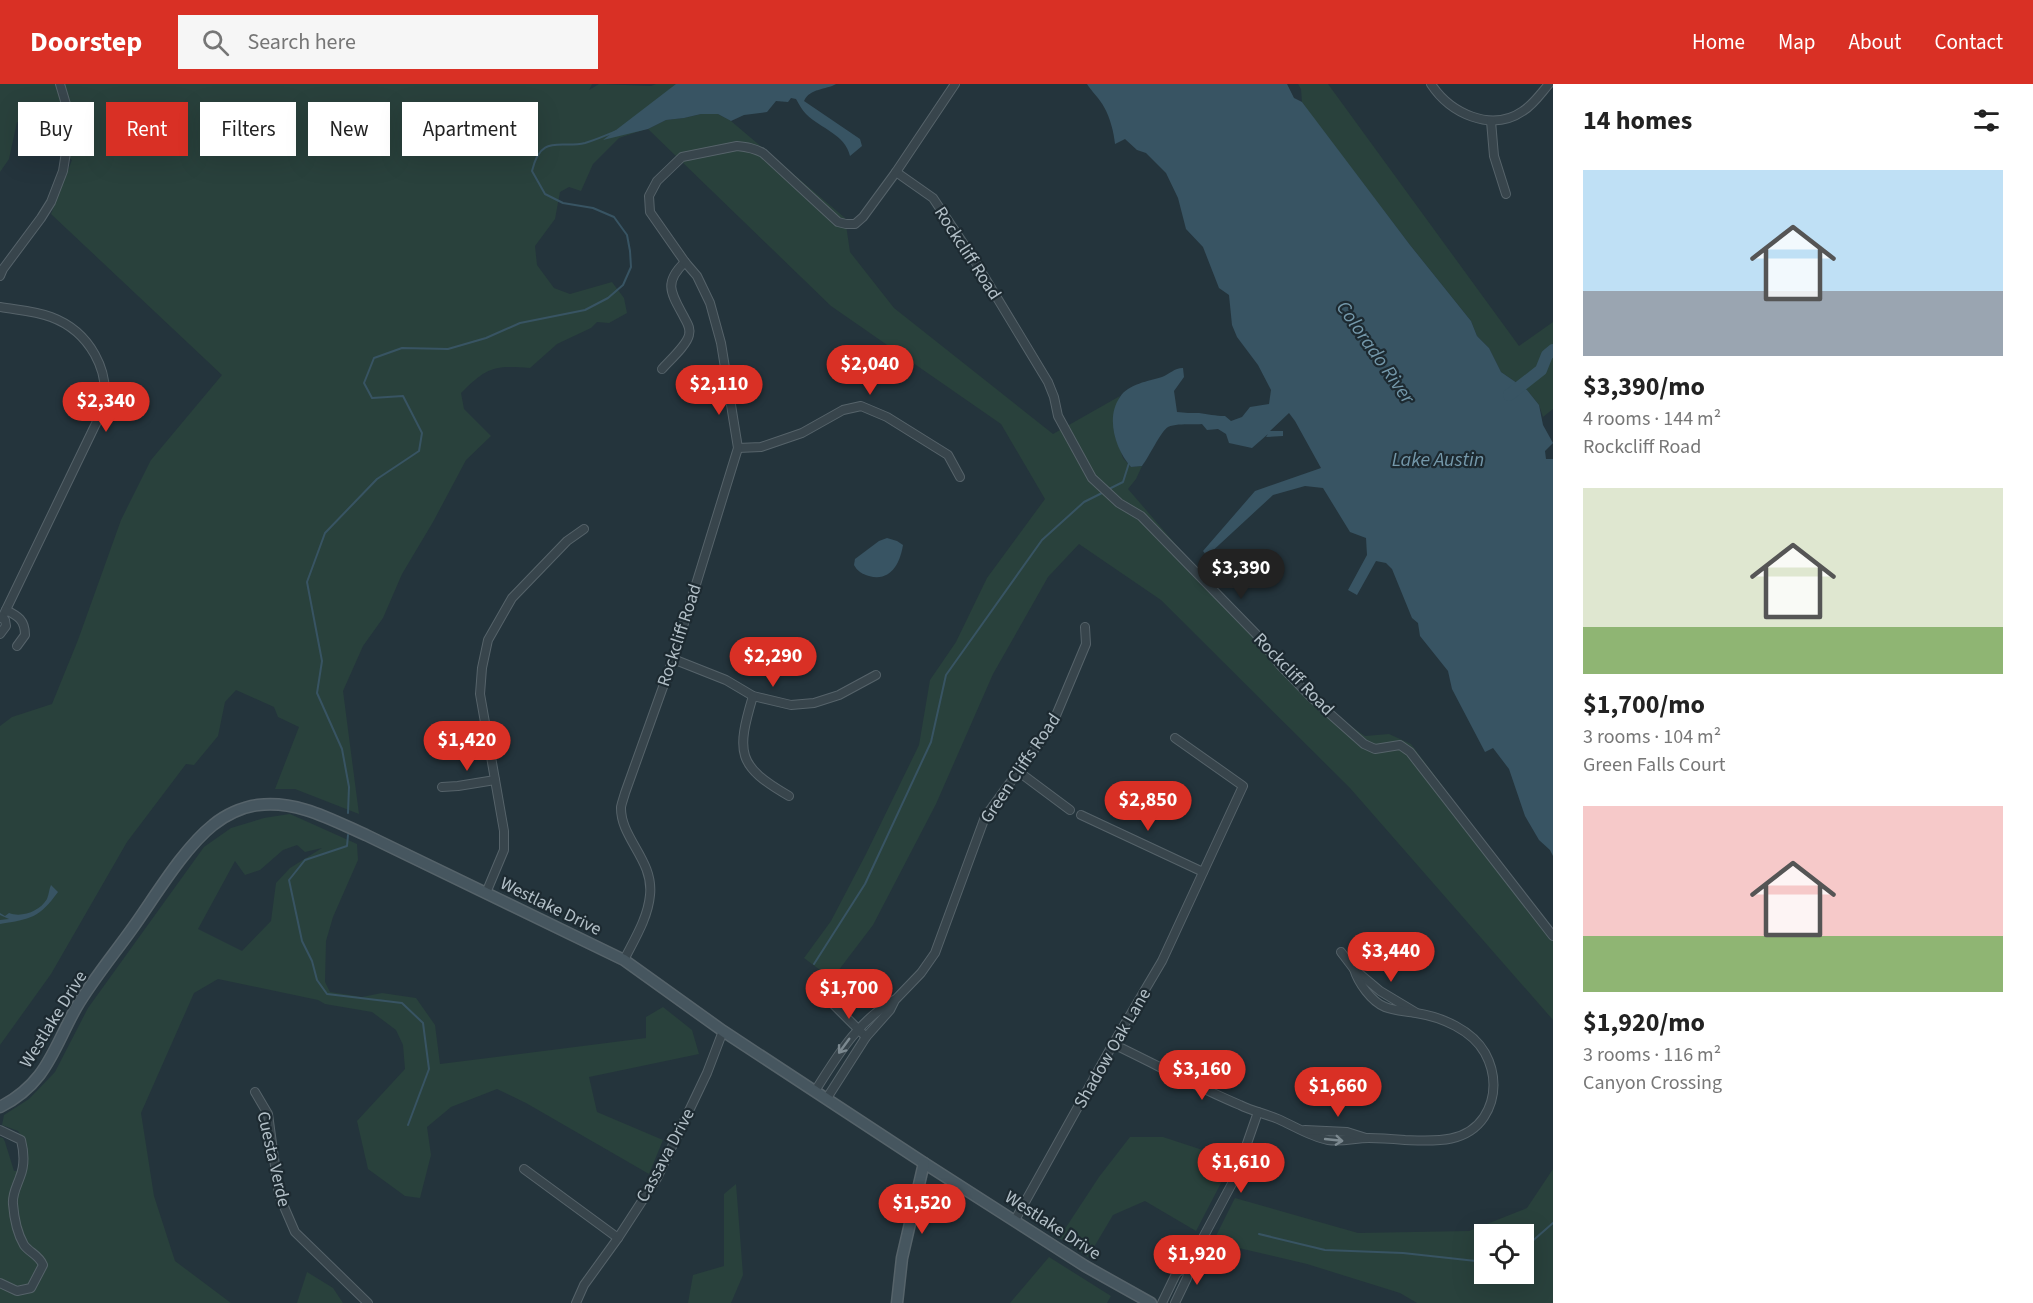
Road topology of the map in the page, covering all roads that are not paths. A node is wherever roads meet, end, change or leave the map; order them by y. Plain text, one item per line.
1 (60, 84) edge
2 (955, 84) edge
3 (1431, 84) edge
4 (1549, 84) edge
5 (1491, 121) junction
6 (896, 172) junction
7 (1506, 195) dead end
8 (684, 262) junction
9 (0, 276) edge
10 (0, 308) edge
11 (662, 369) dead end
12 (738, 448) junction
13 (960, 477) dead end
14 (584, 529) dead end
15 (3, 615) edge
16 (1084, 627) dead end
17 (0, 634) edge
18 (17, 646) dead end
19 (673, 659) junction
20 (876, 675) dead end
21 (753, 696) junction
22 (1175, 738) dead end
23 (1019, 772) junction
24 (495, 780) junction
25 (442, 787) dead end
26 (789, 796) dead end
27 (1070, 810) dead end
28 (1081, 815) dead end
29 (1203, 872) junction
30 (486, 893) junction
31 (1553, 936) edge
32 (1341, 952) dead end
33 (624, 960) junction
34 (824, 995) dead end
35 (895, 1000) junction
36 (858, 1029) junction
37 (723, 1031) junction
38 (866, 1037) junction
39 (1113, 1044) junction
40 (815, 1091) junction
41 (255, 1092) dead end
42 (827, 1098) junction
43 (0, 1107) edge
44 (1258, 1112) junction
45 (0, 1130) edge
46 (924, 1163) junction
47 (524, 1169) dead end
48 (1015, 1220) junction
49 (618, 1238) junction
50 (1191, 1260) junction
51 (0, 1283) edge
52 (368, 1303) edge
53 (576, 1303) edge
54 (897, 1303) edge
55 (1151, 1303) edge
56 (1162, 1303) edge
57 (1175, 1303) edge

1 - 9 street
2 - 6 street
3 - 5 street
4 - 5 street
5 - 7 street
6 - 8 street, Rockcliff Road
6 - 31 street, Rockcliff Road
8 - 11 street
8 - 12 street, Rockcliff Road
10 - 15 street
12 - 13 street
12 - 19 street, Rockcliff Road
14 - 24 street
15 - 17 street
15 - 18 street
16 - 23 street, Green Cliffs Road
19 - 21 street
19 - 33 street, Rockcliff Road
20 - 21 street
21 - 26 street
22 - 29 street, Shadow Oak Lane
23 - 27 street
23 - 35 street, Green Cliffs Road
24 - 25 street
24 - 30 street
28 - 29 street
29 - 39 street, Shadow Oak Lane
30 - 33 street, Westlake Drive
30 - 43 street, Westlake Drive
32 - 44 street
33 - 37 street, Westlake Drive
34 - 36 street
35 - 36 street, Green Cliffs Road
35 - 38 street, Green Cliffs Road
36 - 38 street
36 -> 40 street, Green Cliffs Road
37 - 40 street, Westlake Drive
37 - 49 street, Cassava Drive
38 - 42 street, Green Cliffs Road
39 - 44 street
39 - 48 street, Shadow Oak Lane
40 - 42 street, Westlake Drive
41 - 52 street, Cuesta Verde
42 - 46 street, Westlake Drive
44 - 50 street
45 - 51 street
46 - 48 street, Westlake Drive
46 - 54 street
47 - 49 street
48 - 55 street, Westlake Drive
49 - 53 street, Cassava Drive
50 - 56 street
50 - 57 street

